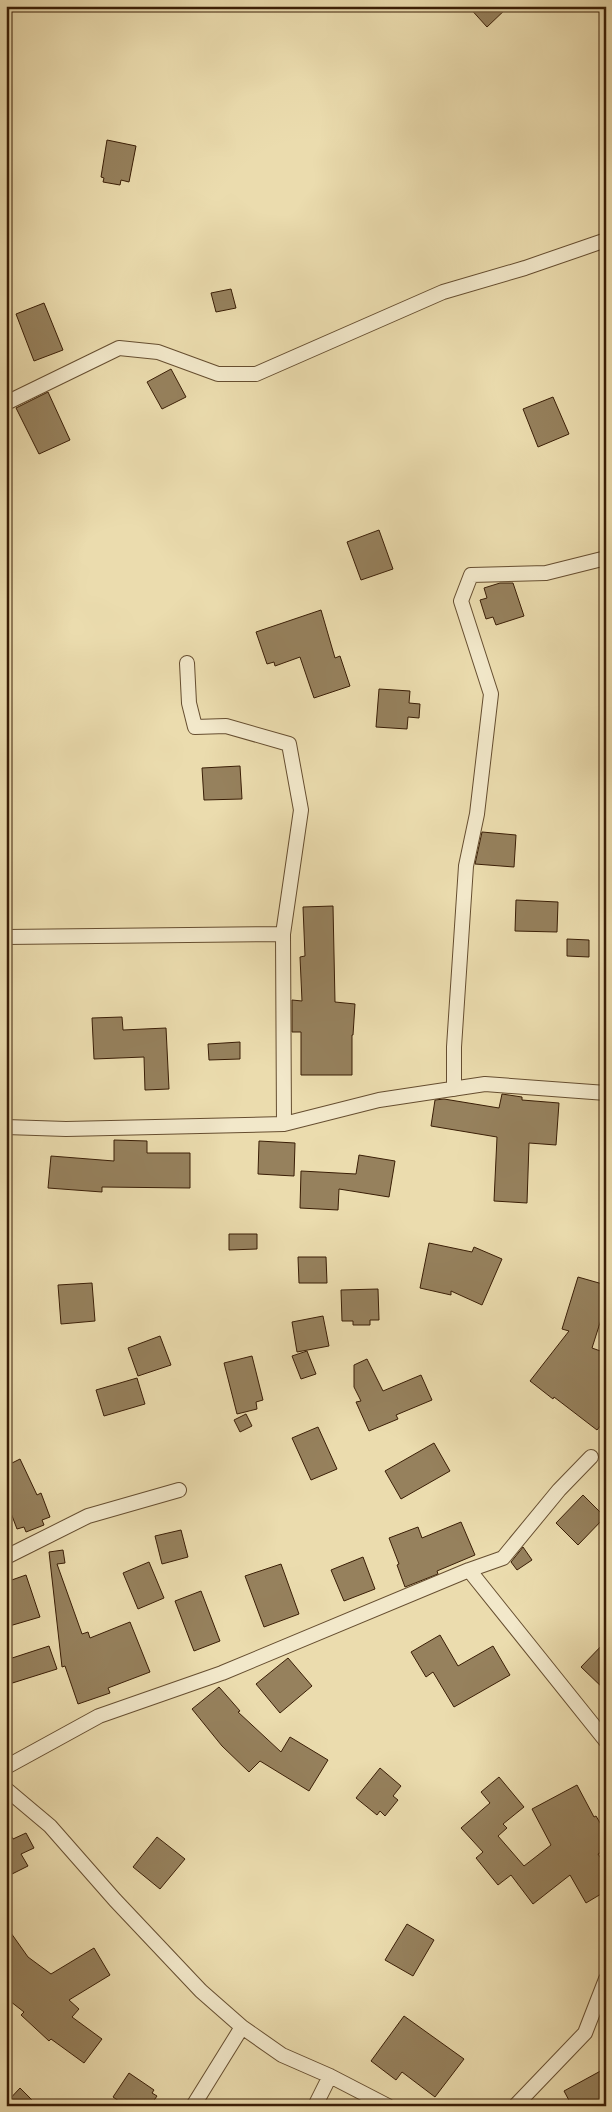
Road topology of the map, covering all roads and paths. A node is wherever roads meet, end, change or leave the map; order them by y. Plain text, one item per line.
1 (606, 240) edge
2 (6, 403) edge
3 (606, 558) edge
4 (187, 663) dead end
5 (283, 934) junction
6 (6, 937) edge
7 (454, 1089) junction
8 (606, 1092) edge
9 (284, 1124) junction
10 (6, 1127) edge
11 (591, 1456) dead end
12 (179, 1490) dead end
13 (6, 1557) edge
14 (469, 1570) junction
15 (606, 1742) edge
16 (6, 1767) edge
17 (6, 1789) edge
18 (606, 1979) edge
19 (242, 2027) junction
20 (330, 2076) junction
21 (193, 2106) edge
22 (315, 2106) edge
23 (388, 2106) edge
24 (515, 2106) edge

1 - 2 street
3 - 7 street
4 - 5 street
5 - 6 street
5 - 9 street
7 - 8 street
7 - 9 street
9 - 10 street
11 - 14 street
12 - 13 street
14 - 15 street
14 - 16 street
17 - 19 street
18 - 24 street
19 - 20 street
19 - 21 street
20 - 22 street
20 - 23 street

